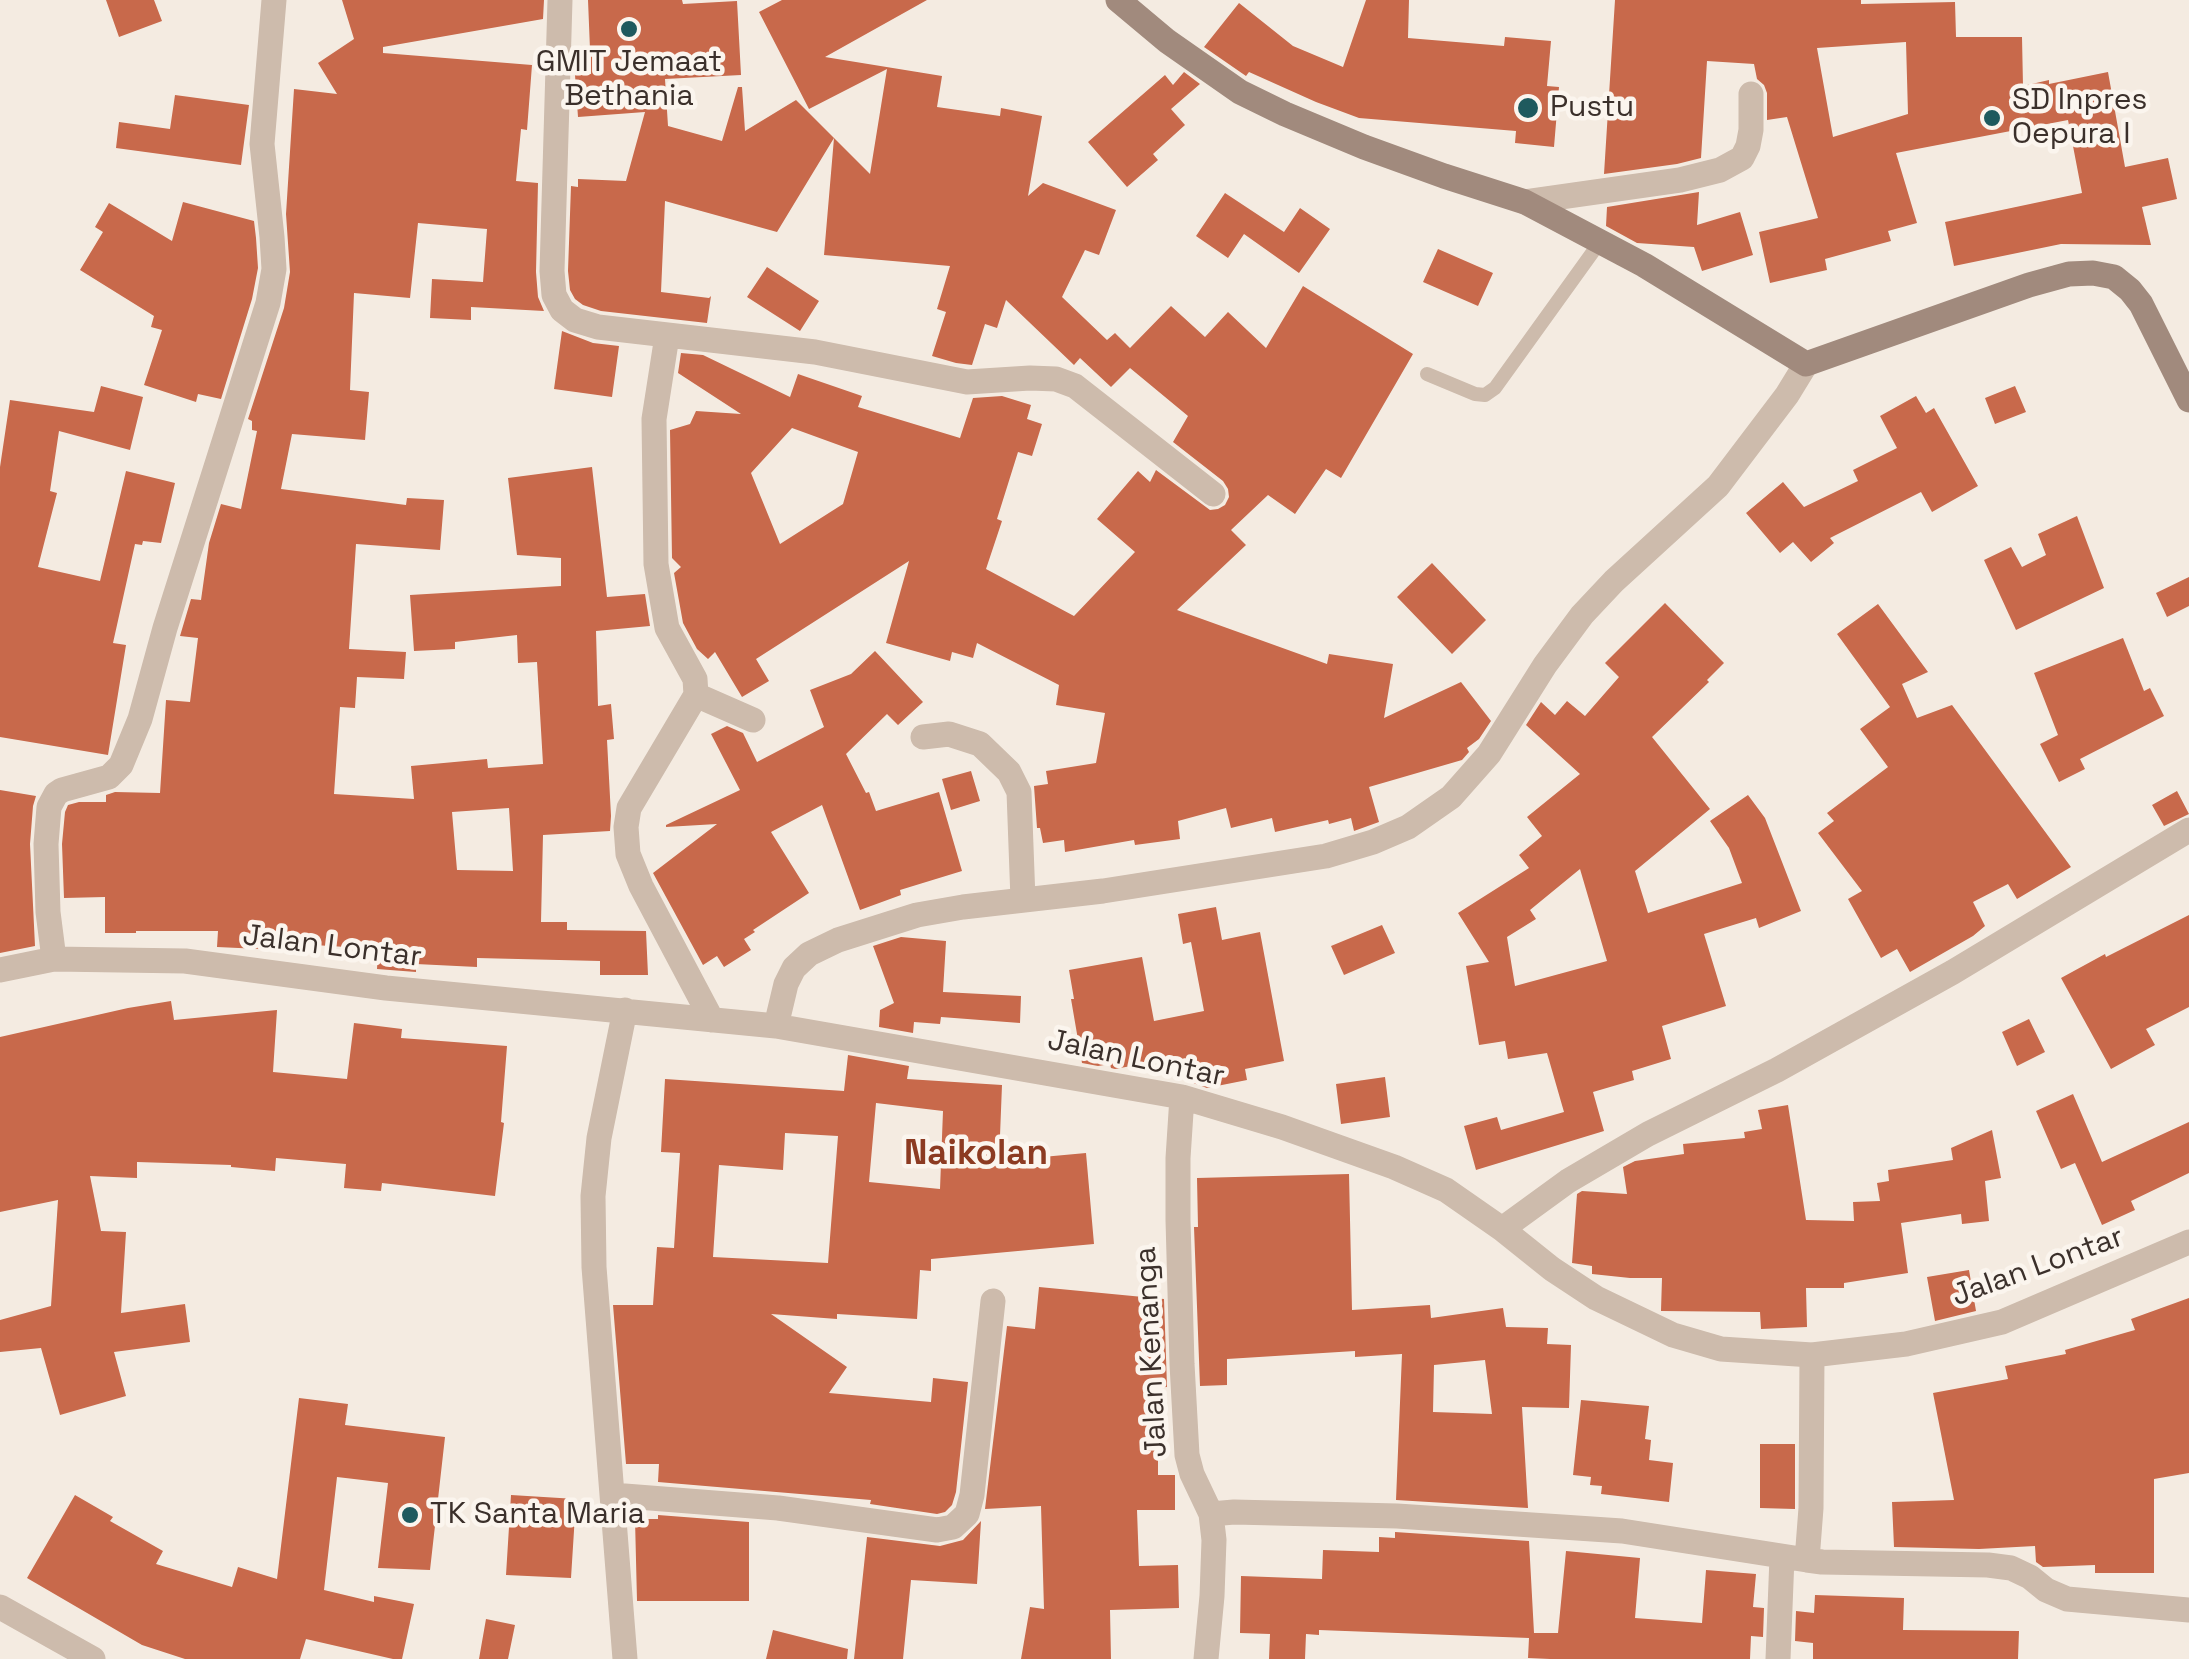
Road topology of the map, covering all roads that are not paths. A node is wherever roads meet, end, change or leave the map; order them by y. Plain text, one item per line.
1 (274, 0) edge
2 (560, 0) edge
3 (1118, 0) edge
4 (1751, 94) dead end
5 (1525, 202) junction
6 (1600, 242) junction
7 (667, 336) junction
8 (1806, 364) junction
9 (1427, 374) dead end
10 (2189, 400) edge
11 (1213, 494) dead end
12 (696, 695) junction
13 (753, 720) dead end
14 (923, 737) dead end
15 (2189, 830) edge
16 (1023, 900) junction
17 (54, 959) junction
18 (0, 970) edge
19 (625, 1010) junction
20 (712, 1020) junction
21 (776, 1026) junction
22 (1182, 1097) junction
23 (1502, 1229) junction
24 (2189, 1242) edge
25 (992, 1301) dead end
26 (1812, 1355) junction
27 (612, 1495) junction
28 (1210, 1514) junction
29 (1794, 1558) junction
30 (0, 1607) edge
31 (2189, 1610) edge
32 (92, 1659) edge
33 (625, 1659) edge
34 (1206, 1659) edge
35 (1778, 1659) edge

1 - 17 street
2 - 7 street
3 - 5 street
4 - 5 street
5 - 6 street
6 - 8 street
6 - 9 lane
7 - 11 street
7 - 12 street
8 - 10 street
8 - 16 street
12 - 13 street
12 - 20 street
14 - 16 street
15 - 23 street
16 - 21 street
17 - 18 street, Jalan Lontar
17 - 19 street, Jalan Lontar
19 - 20 street, Jalan Lontar
19 - 27 street
20 - 21 street, Jalan Lontar
21 - 22 street, Jalan Lontar
22 - 23 street, Jalan Lontar
22 - 28 street, Jalan Kenanga
23 - 26 street, Jalan Lontar
24 - 26 street, Jalan Lontar
25 - 27 street
26 - 29 street
27 - 33 street
28 - 29 street
28 - 34 street, Jalan Kenanga
29 - 31 street
29 - 35 street
30 - 32 street

